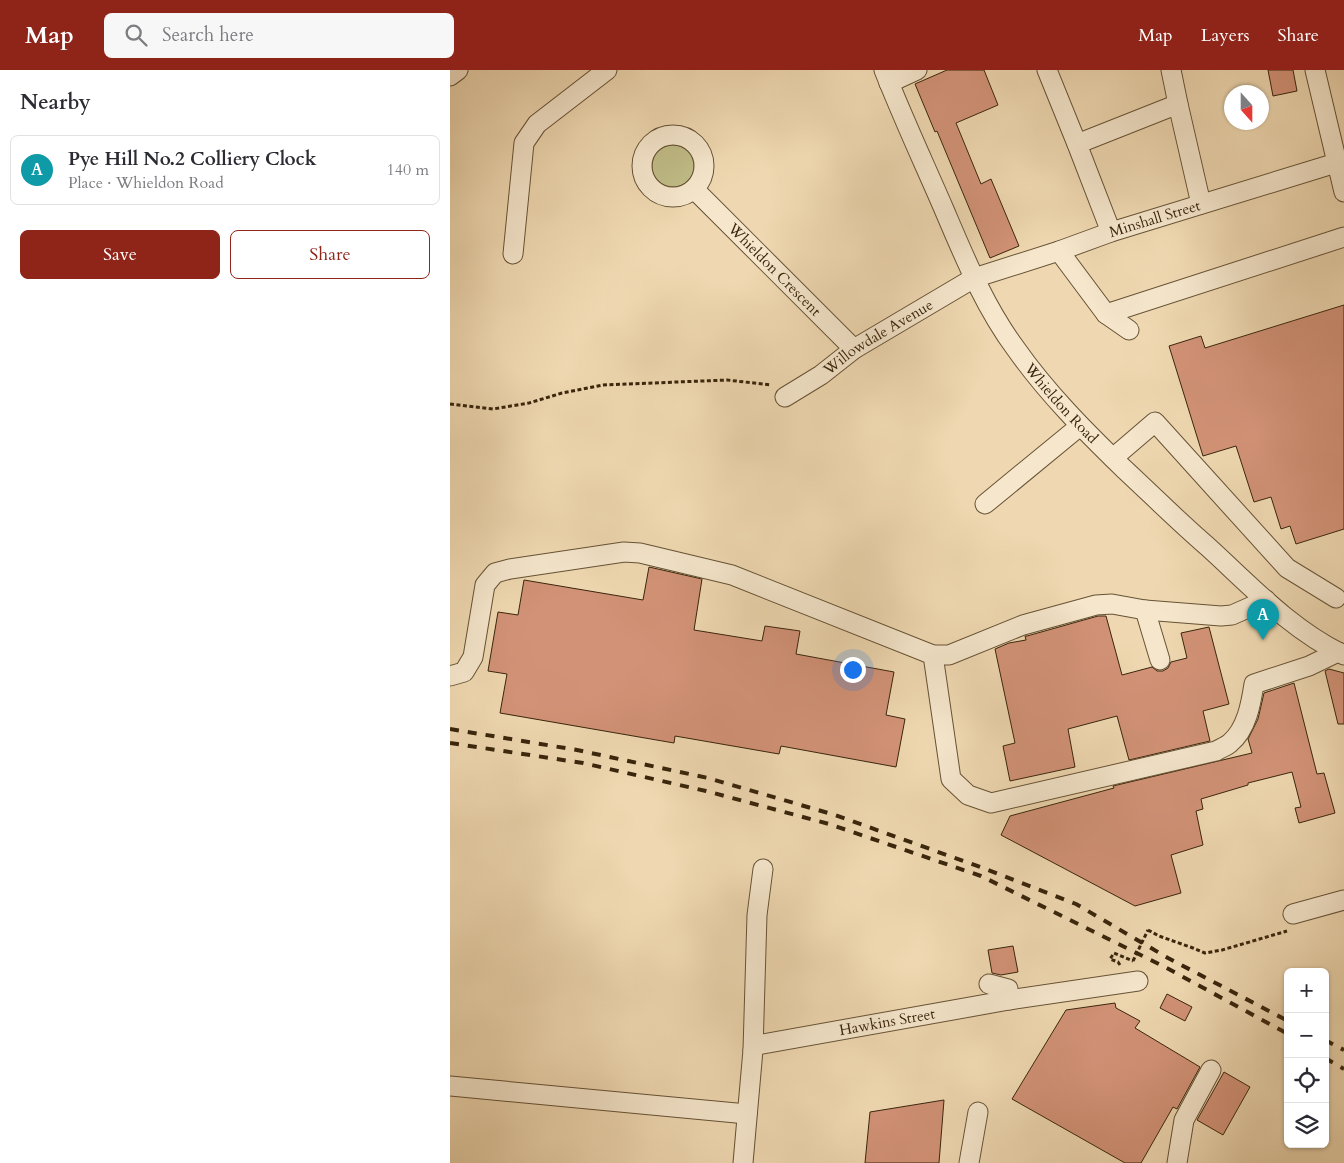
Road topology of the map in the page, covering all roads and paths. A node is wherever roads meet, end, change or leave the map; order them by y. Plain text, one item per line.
1 (458, 70) edge
2 (607, 70) edge
3 (917, 70) edge
4 (1047, 70) edge
5 (1171, 70) edge
6 (1315, 70) edge
7 (450, 76) edge
8 (886, 76) edge
9 (1178, 104) junction
10 (1078, 144) junction
11 (1336, 163) junction
12 (694, 189) dead end
13 (1344, 192) edge
14 (1201, 204) junction
15 (1111, 232) junction
16 (1344, 236) edge
17 (1059, 251) junction
18 (513, 254) dead end
19 (974, 278) junction
20 (1106, 314) junction
21 (1129, 330) dead end
22 (854, 349) junction
23 (785, 397) joint
24 (450, 404) edge
25 (1080, 426) junction
26 (1113, 458) junction
27 (985, 504) dead end
28 (1336, 598) dead end
29 (1266, 600) junction
30 (1145, 610) junction
31 (1341, 653) edge
32 (933, 655) junction
33 (1160, 660) dead end
34 (450, 676) edge
35 (763, 868) dead end
36 (1344, 900) edge
37 (1293, 914) joint
38 (1118, 962) dead end
39 (1138, 981) dead end
40 (988, 984) dead end
41 (1009, 1000) junction
42 (753, 1050) junction
43 (1211, 1070) dead end
44 (450, 1086) edge
45 (978, 1112) dead end
46 (747, 1114) junction
47 (743, 1163) edge
48 (969, 1163) edge
49 (1177, 1163) edge

1 - 7 street
2 - 18 street
3 - 8 street
4 - 10 street
5 - 9 street
6 - 11 street
8 - 19 street, Whieldon Road
9 - 10 street
9 - 14 street
10 - 15 street
11 - 13 street
11 - 14 street, Minshall Street
12 - 22 street, Whieldon Crescent
14 - 15 street, Minshall Street
15 - 17 street, Minshall Street
16 - 20 street
17 - 19 street, Minshall Street
17 - 20 street
19 - 22 street, Willowdale Avenue
19 - 25 street, Whieldon Road
20 - 21 street
22 - 23 street, Willowdale Avenue
23 - 24 path
25 - 26 street, Whieldon Road
25 - 27 street
26 - 28 street
26 - 29 street, Whieldon Road
29 - 30 street
29 - 31 street, Whieldon Road
30 - 32 street
30 - 33 street
31 - 32 street
32 - 34 street
35 - 42 street
36 - 37 street
37 - 38 path, bridge
39 - 41 street, Hawkins Street
40 - 41 street
41 - 42 street, Hawkins Street
42 - 46 street
43 - 49 street
44 - 46 street
45 - 48 street
46 - 47 street

